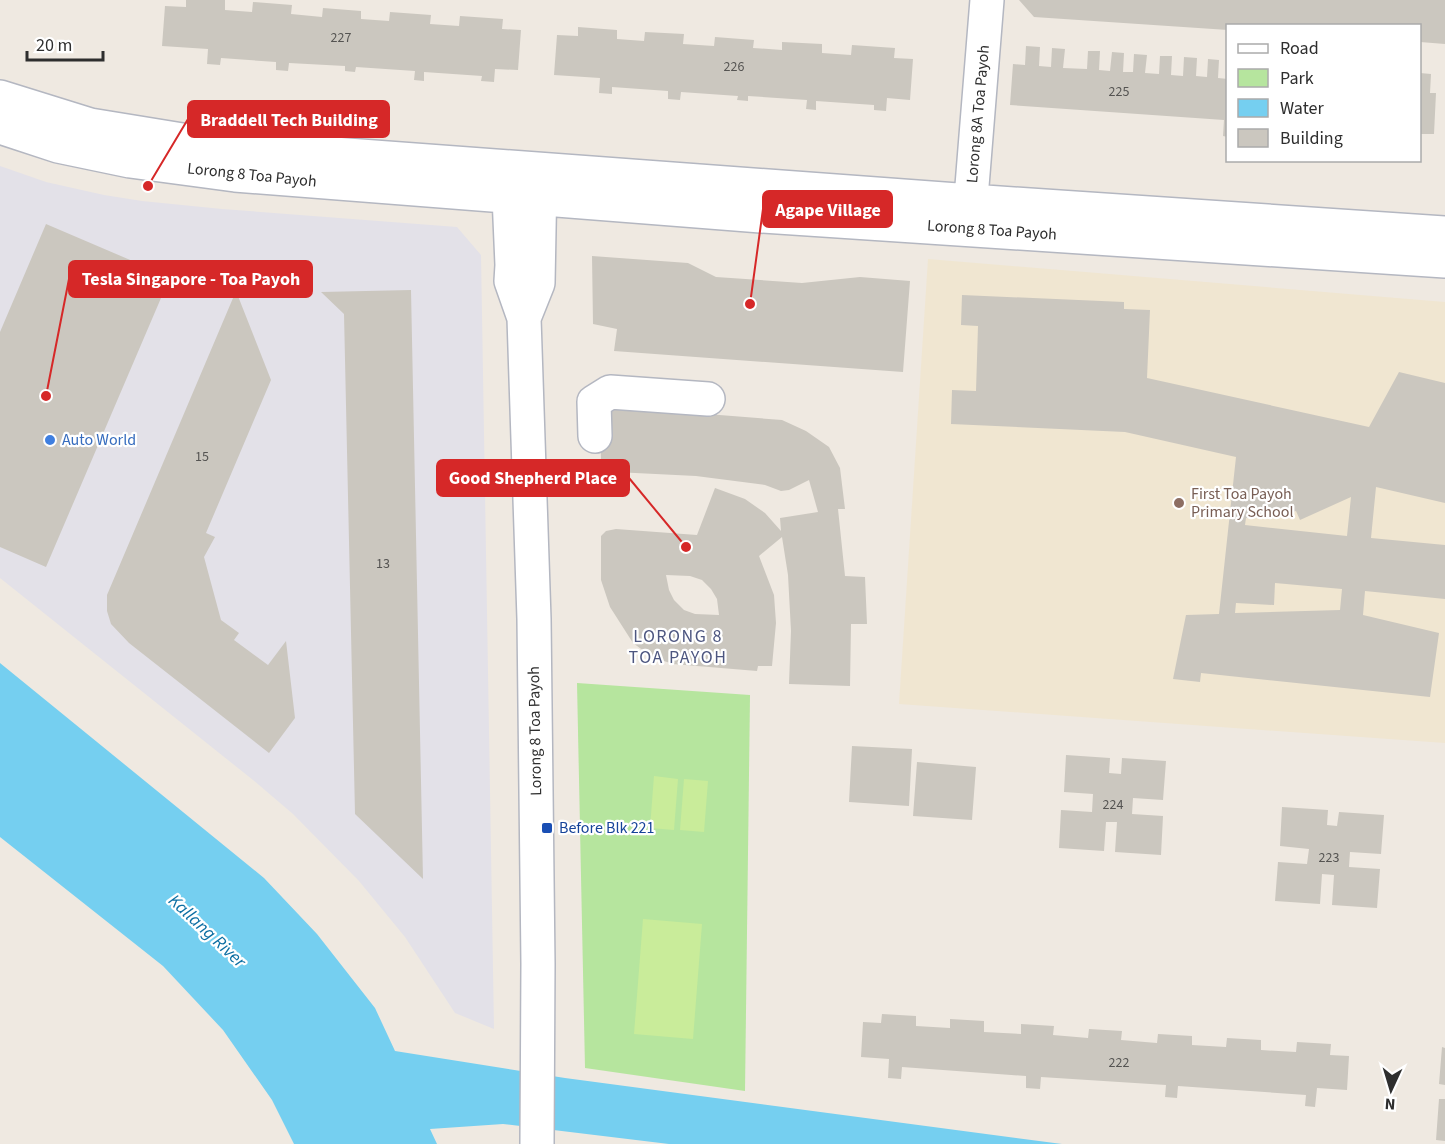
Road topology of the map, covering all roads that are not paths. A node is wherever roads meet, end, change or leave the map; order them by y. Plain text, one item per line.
1 (967, 0) edge
2 (987, 0) edge
3 (0, 97) edge
4 (0, 127) edge
5 (62, 132) junction
6 (524, 182) junction
7 (961, 214) junction
8 (1445, 232) edge
9 (1445, 261) edge
10 (708, 399) dead end
11 (595, 436) dead end
12 (537, 1144) edge

1 - 7 street, Lorong 8A Toa Payoh
2 - 7 street, Lorong 8A Toa Payoh
3 - 5 street, Lorong 8 Toa Payoh
4 - 5 street, Lorong 8 Toa Payoh
5 - 6 street, Lorong 8 Toa Payoh
6 - 7 street, Lorong 8 Toa Payoh
6 - 12 street, Lorong 8 Toa Payoh
7 - 8 street, Lorong 8 Toa Payoh
7 - 9 street, Lorong 8 Toa Payoh
10 - 11 street

